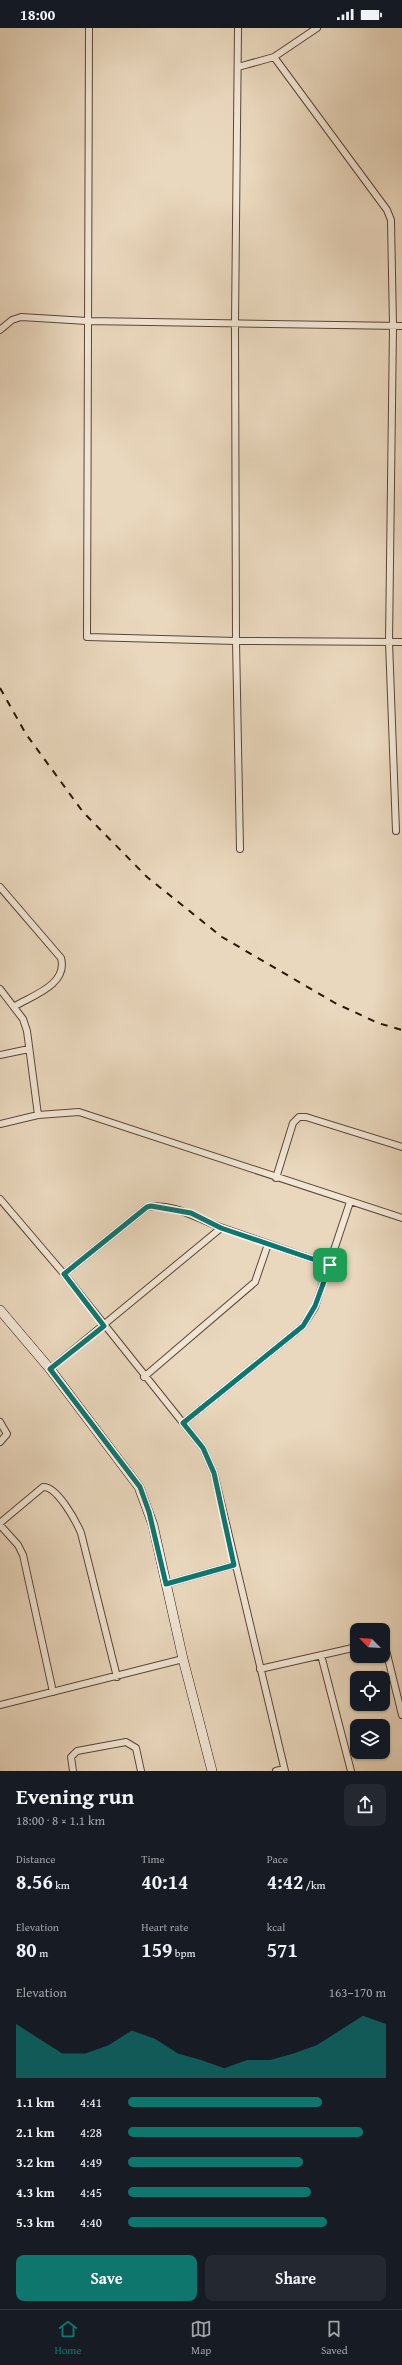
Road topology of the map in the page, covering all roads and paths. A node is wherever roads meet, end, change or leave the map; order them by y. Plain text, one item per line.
1 (89, 28) edge
2 (238, 28) edge
3 (317, 28) edge
4 (274, 58) junction
5 (238, 67) junction
6 (87, 321) junction
7 (235, 323) junction
8 (393, 326) junction
9 (402, 326) edge
10 (0, 330) edge
11 (236, 641) junction
12 (389, 642) junction
13 (402, 642) edge
14 (396, 831) dead end
15 (240, 849) dead end
16 (0, 887) edge
17 (0, 989) edge
18 (15, 1006) junction
19 (29, 1049) junction
20 (0, 1055) edge
21 (38, 1114) junction
22 (0, 1124) edge
23 (402, 1147) edge
24 (276, 1178) junction
25 (0, 1199) edge
26 (350, 1202) junction
27 (402, 1218) edge
28 (221, 1228) junction
29 (268, 1244) junction
30 (330, 1265) junction
31 (64, 1274) junction
32 (0, 1310) edge
33 (104, 1326) junction
34 (50, 1369) junction
35 (144, 1377) junction
36 (0, 1422) edge
37 (183, 1423) junction
38 (0, 1442) edge
39 (0, 1524) edge
40 (234, 1565) junction
41 (166, 1584) junction
42 (350, 1649) edge
43 (322, 1655) junction
44 (183, 1659) junction
45 (388, 1663) edge
46 (260, 1669) junction
47 (117, 1677) junction
48 (53, 1692) junction
49 (0, 1705) edge
50 (402, 1715) edge
51 (284, 1770) edge
52 (73, 1771) edge
53 (141, 1771) edge
54 (212, 1771) edge
55 (276, 1771) edge
56 (351, 1771) edge

1 - 6 street
2 - 5 street
3 - 4 street
4 - 5 street
4 - 8 street
5 - 7 street
6 - 7 street
6 - 10 street
6 - 11 street
7 - 8 street
7 - 11 street
8 - 9 street
8 - 12 street
11 - 12 street
11 - 15 street
12 - 13 street
12 - 14 street
16 - 18 street
17 - 18 street
18 - 19 street
19 - 20 street
19 - 21 street
21 - 22 street
21 - 24 street
23 - 24 street
24 - 26 street
25 - 31 street
26 - 27 street
26 - 30 street
28 - 29 street
28 - 31 street
28 - 33 street
29 - 30 street
29 - 35 street
30 - 37 street
31 - 33 street
32 - 34 street
33 - 34 street
33 - 35 street
34 - 41 street
35 - 37 street
36 - 38 street
37 - 40 street
39 - 47 street
39 - 48 street
40 - 41 street
40 - 46 street
41 - 44 street
42 - 43 street
43 - 46 street
43 - 56 street
44 - 47 street
44 - 54 street
45 - 50 street
46 - 51 street
47 - 48 street
48 - 49 street
51 - 55 street
52 - 53 street

